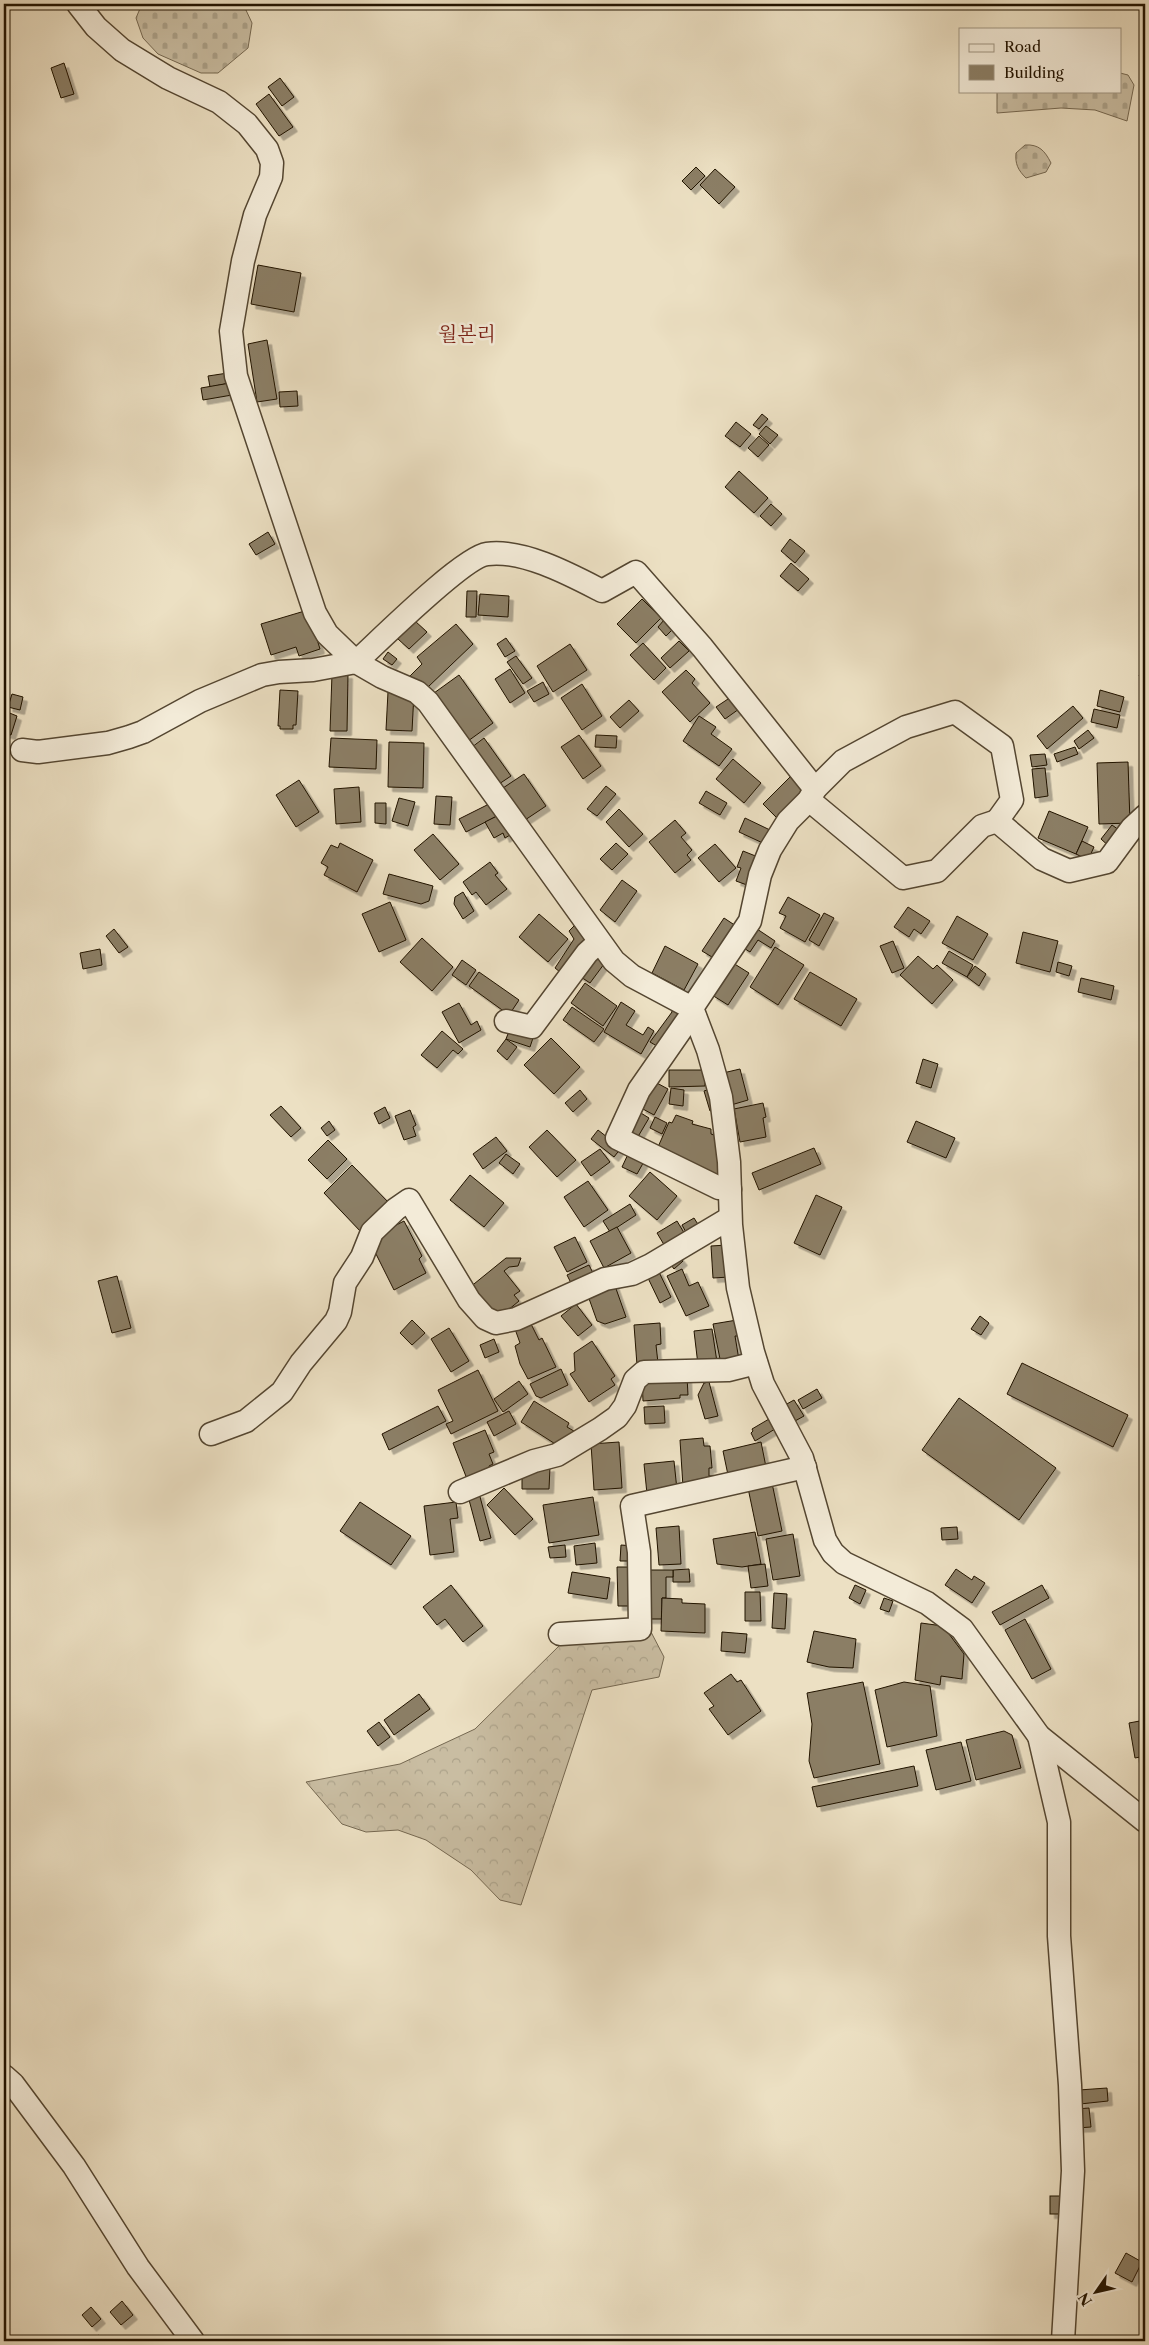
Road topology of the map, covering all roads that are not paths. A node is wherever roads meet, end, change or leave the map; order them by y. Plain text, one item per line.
1 (78, 4) edge
2 (356, 662) junction
3 (22, 750) dead end
4 (812, 794) junction
5 (1145, 816) edge
6 (997, 821) junction
7 (599, 942) junction
8 (693, 1013) junction
9 (506, 1021) dead end
10 (730, 1189) junction
11 (730, 1218) junction
12 (756, 1363) junction
13 (211, 1434) dead end
14 (805, 1467) junction
15 (460, 1492) dead end
16 (560, 1634) dead end
17 (1039, 1736) junction
18 (1145, 1821) edge
19 (4, 2076) edge
20 (193, 2341) edge
21 (1063, 2341) edge

1 - 2 street
2 - 3 street
2 - 4 street
2 - 7 street
4 - 6 street
4 - 6 street
4 - 8 street
5 - 6 street
7 - 8 street
7 - 9 street
8 - 10 street
8 - 10 street
10 - 11 street
11 - 12 street
11 - 13 street
12 - 14 street
12 - 15 street
14 - 16 street
14 - 17 street
17 - 18 street
17 - 21 street
19 - 20 street

